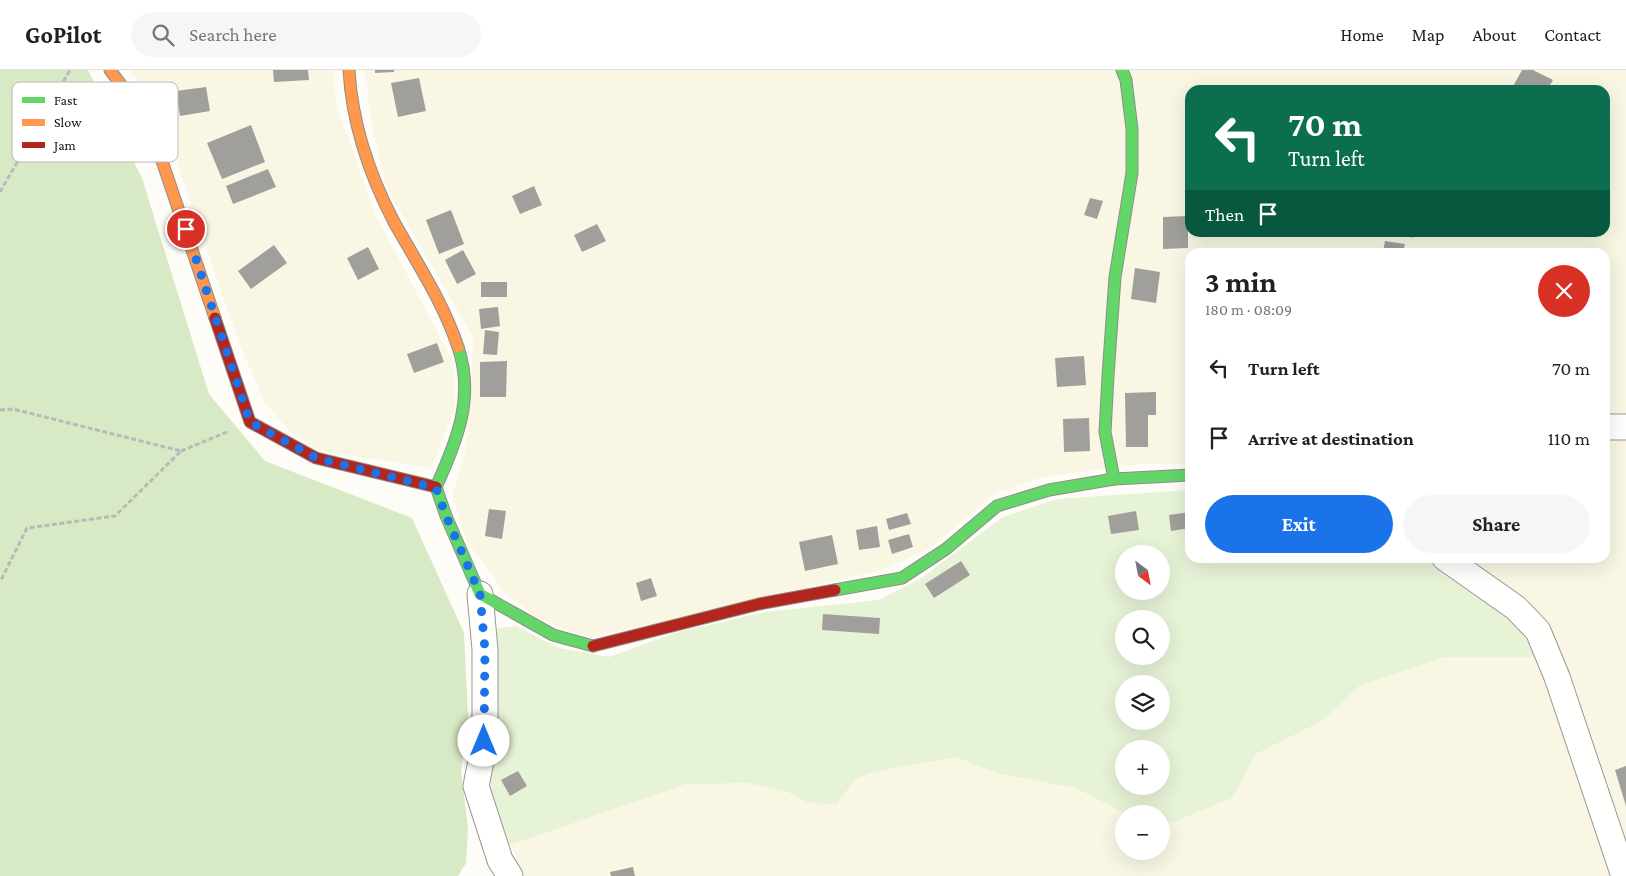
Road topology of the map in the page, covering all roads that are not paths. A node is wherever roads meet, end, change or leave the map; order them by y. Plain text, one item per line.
1 (110, 70) edge
2 (349, 70) edge
3 (1122, 70) edge
4 (119, 82) edge
5 (162, 162) edge
6 (1610, 427) edge
7 (1626, 427) edge
8 (1185, 475) edge
9 (1114, 479) junction
10 (436, 488) junction
11 (1452, 563) edge
12 (480, 594) junction
13 (499, 871) edge
14 (1624, 876) edge

1 - 4 street
2 - 10 street
3 - 9 street
5 - 10 street
6 - 7 street
8 - 9 street
9 - 12 street
10 - 12 street
11 - 14 street
12 - 13 street

